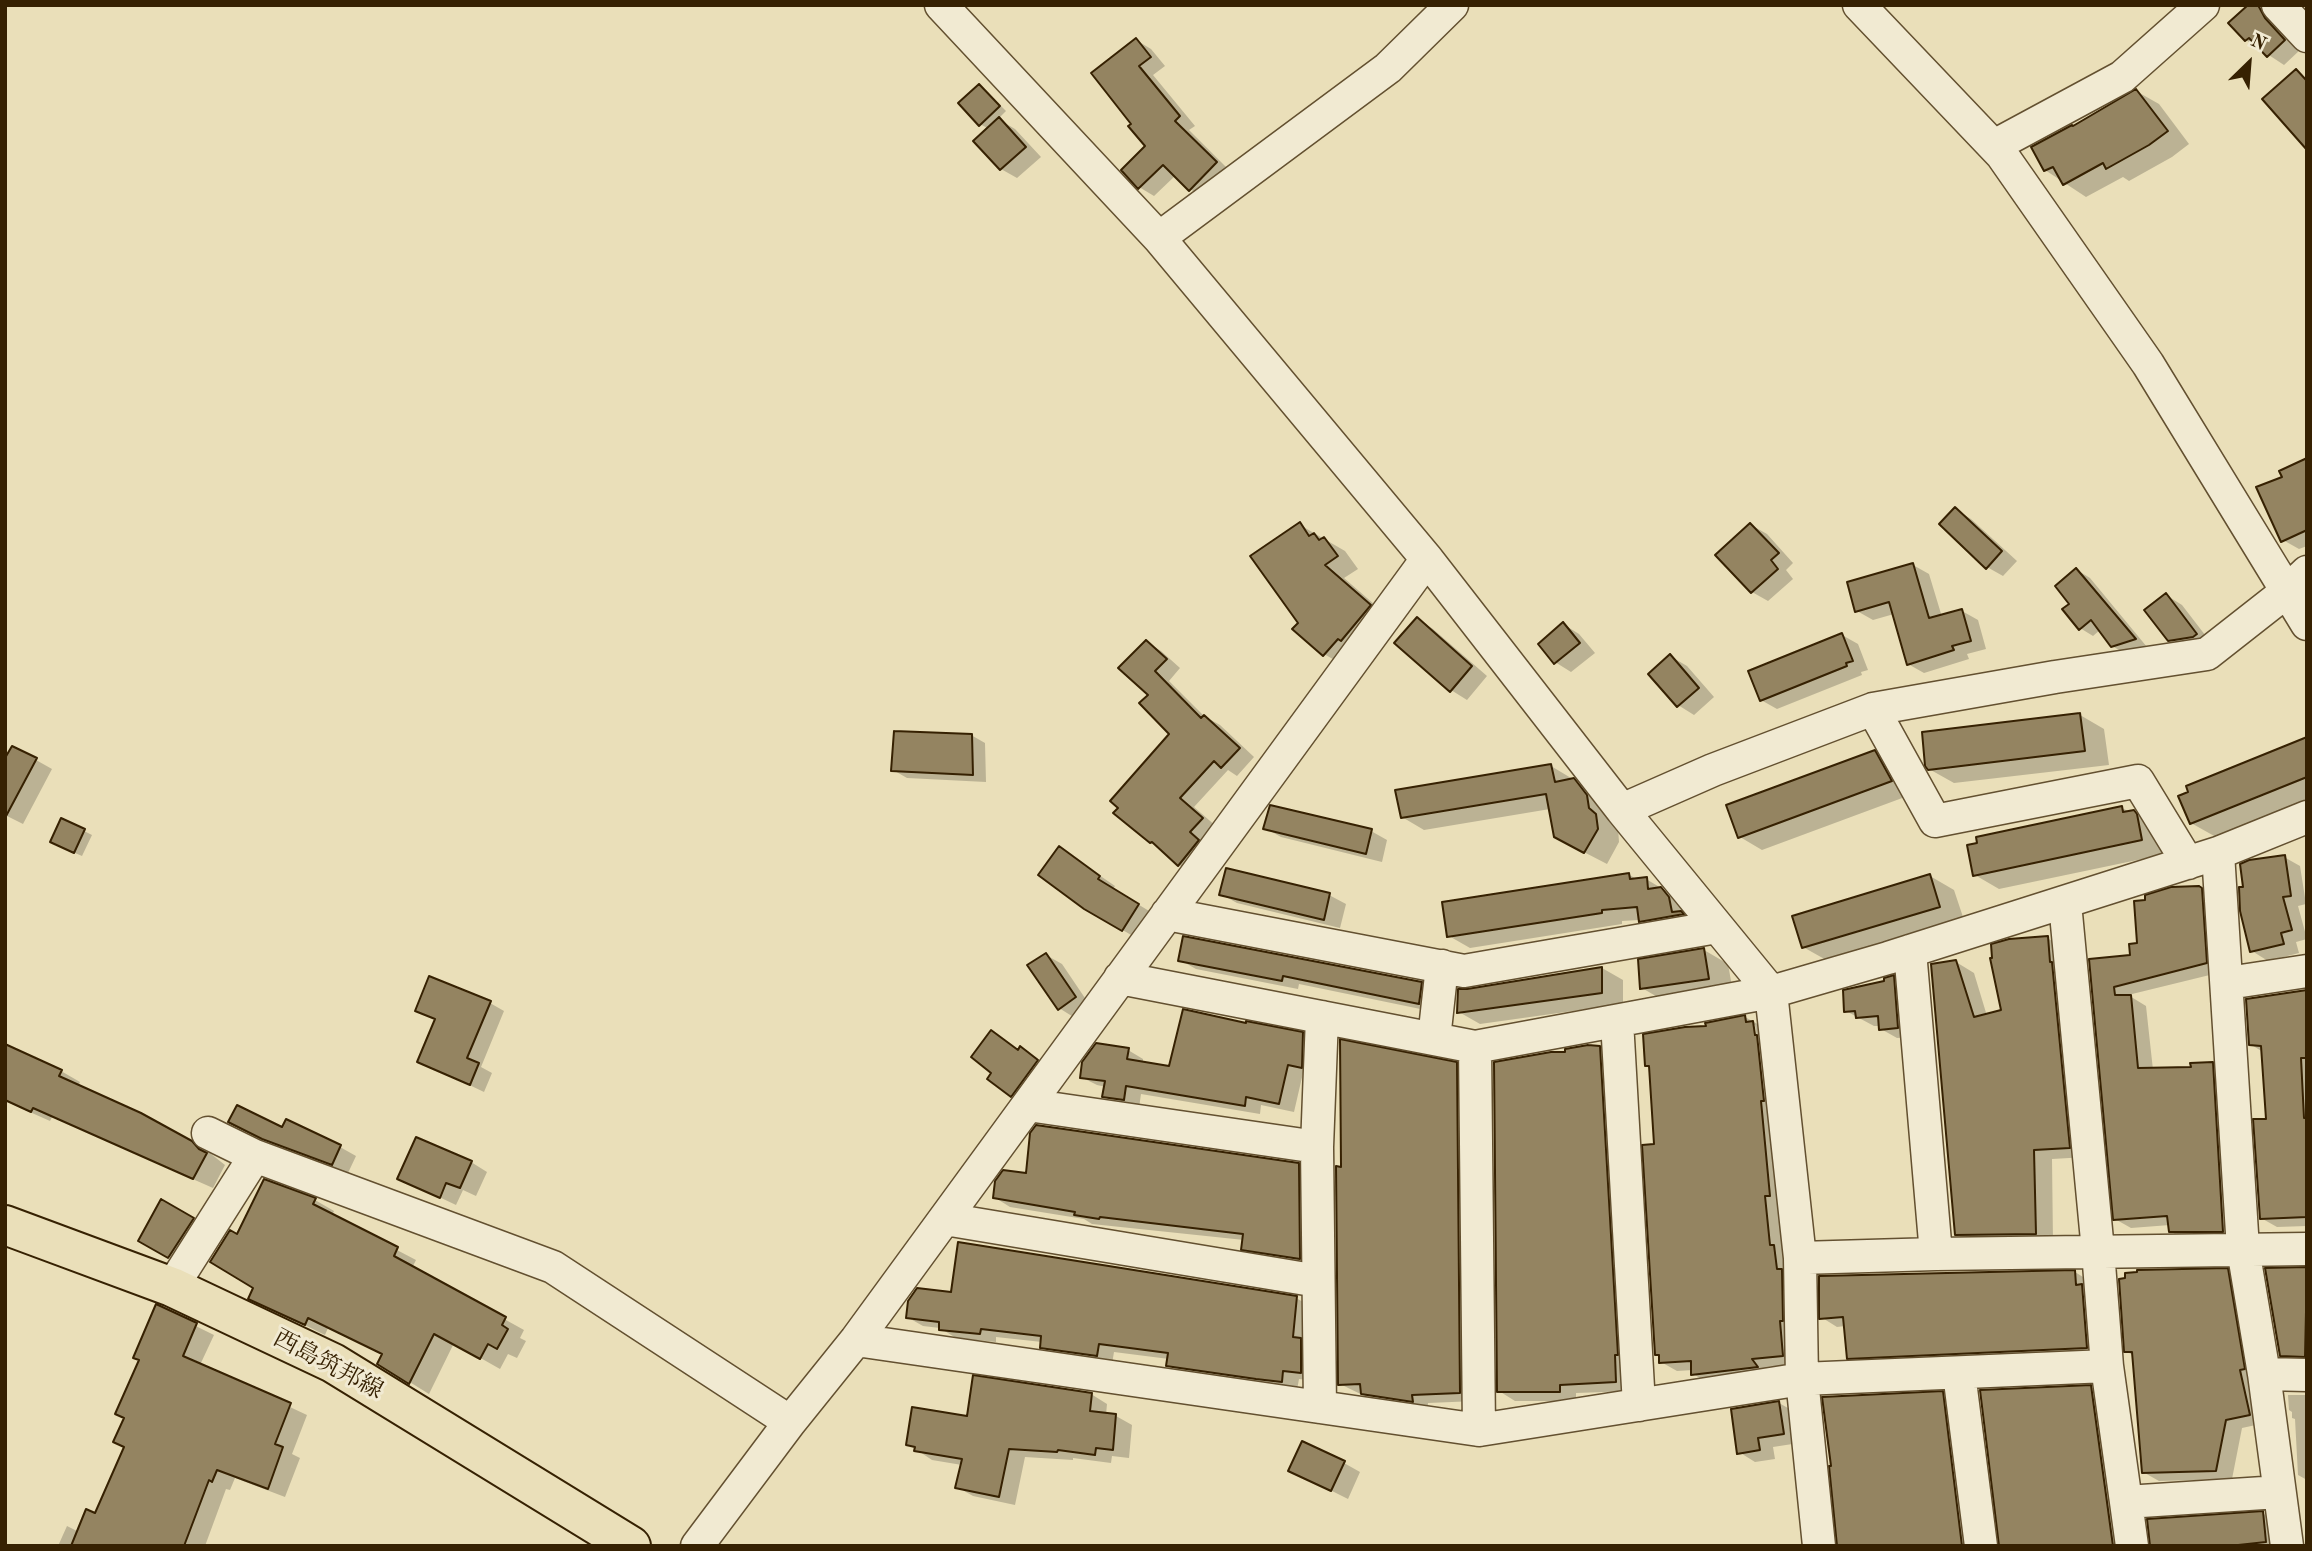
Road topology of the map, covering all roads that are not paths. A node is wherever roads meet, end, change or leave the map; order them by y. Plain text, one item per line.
1 (941, 5) edge
2 (1452, 5) edge
3 (1859, 5) edge
4 (2203, 5) edge
5 (2278, 5) edge
6 (2307, 36) edge
7 (1994, 146) junction
8 (1159, 238) junction
9 (1427, 559) junction
10 (2296, 582) edge
11 (2307, 624) edge
12 (1873, 709) junction
13 (1622, 810) junction
14 (2307, 817) edge
15 (2218, 853) junction
16 (2188, 863) junction
17 (2065, 903) junction
18 (1167, 914) junction
19 (1717, 927) junction
20 (1910, 951) junction
21 (1441, 966) junction
22 (2307, 971) edge
23 (1120, 978) junction
24 (2228, 983) junction
25 (1771, 992) junction
26 (1322, 1017) junction
27 (1618, 1021) junction
28 (1434, 1039) junction
29 (1475, 1047) junction
30 (1028, 1105) junction
31 (208, 1133) dead end
32 (1317, 1147) junction
33 (255, 1156) junction
34 (945, 1219) junction
35 (5, 1225) edge
36 (2243, 1248) junction
37 (2307, 1249) edge
38 (2098, 1251) junction
39 (1936, 1254) junction
40 (1800, 1258) junction
41 (1318, 1281) junction
42 (172, 1287) junction
43 (856, 1340) junction
44 (2107, 1366) junction
45 (1959, 1373) junction
46 (2264, 1374) junction
47 (2307, 1375) edge
48 (1802, 1379) junction
49 (1640, 1405) junction
50 (1320, 1407) junction
51 (790, 1422) junction
52 (1479, 1430) junction
53 (2289, 1499) edge
54 (2126, 1502) junction
55 (631, 1546) edge
56 (697, 1546) edge
57 (1819, 1546) edge
58 (1981, 1546) edge
59 (2132, 1546) edge
60 (2287, 1546) edge

1 - 8 street
2 - 8 street
3 - 7 street
4 - 7 street
5 - 6 street
7 - 10 street
8 - 9 street
9 - 13 street
9 - 18 street
10 - 11 street
10 - 12 street
12 - 13 street
12 - 16 street
13 - 19 street
14 - 15 street
15 - 16 street
15 - 24 street
16 - 17 street
17 - 20 street
17 - 38 street
18 - 21 street
18 - 23 street
19 - 21 street
19 - 25 street
20 - 25 street
20 - 39 street
21 - 28 street
22 - 24 street
23 - 26 street
23 - 30 street
24 - 36 street
25 - 27 street
25 - 40 street
26 - 28 street
26 - 32 street
27 - 29 street
27 - 49 street
28 - 29 street
29 - 52 street
30 - 32 street
30 - 34 street
31 - 33 street
32 - 41 street
33 - 42 street
33 - 51 street
34 - 41 street
34 - 43 street
35 - 42 main road, 西島筑邦線
36 - 37 street
36 - 38 street
36 - 46 street
38 - 39 street
38 - 44 street
39 - 40 street
40 - 48 street
41 - 50 street
42 - 55 main road, 西島筑邦線
43 - 50 street
43 - 51 street
44 - 45 street
44 - 54 street
45 - 48 street
45 - 58 street
46 - 47 street
46 - 53 street
48 - 49 street
48 - 57 street
49 - 52 street
50 - 52 street
51 - 56 street
53 - 54 street
53 - 60 street
54 - 59 street

